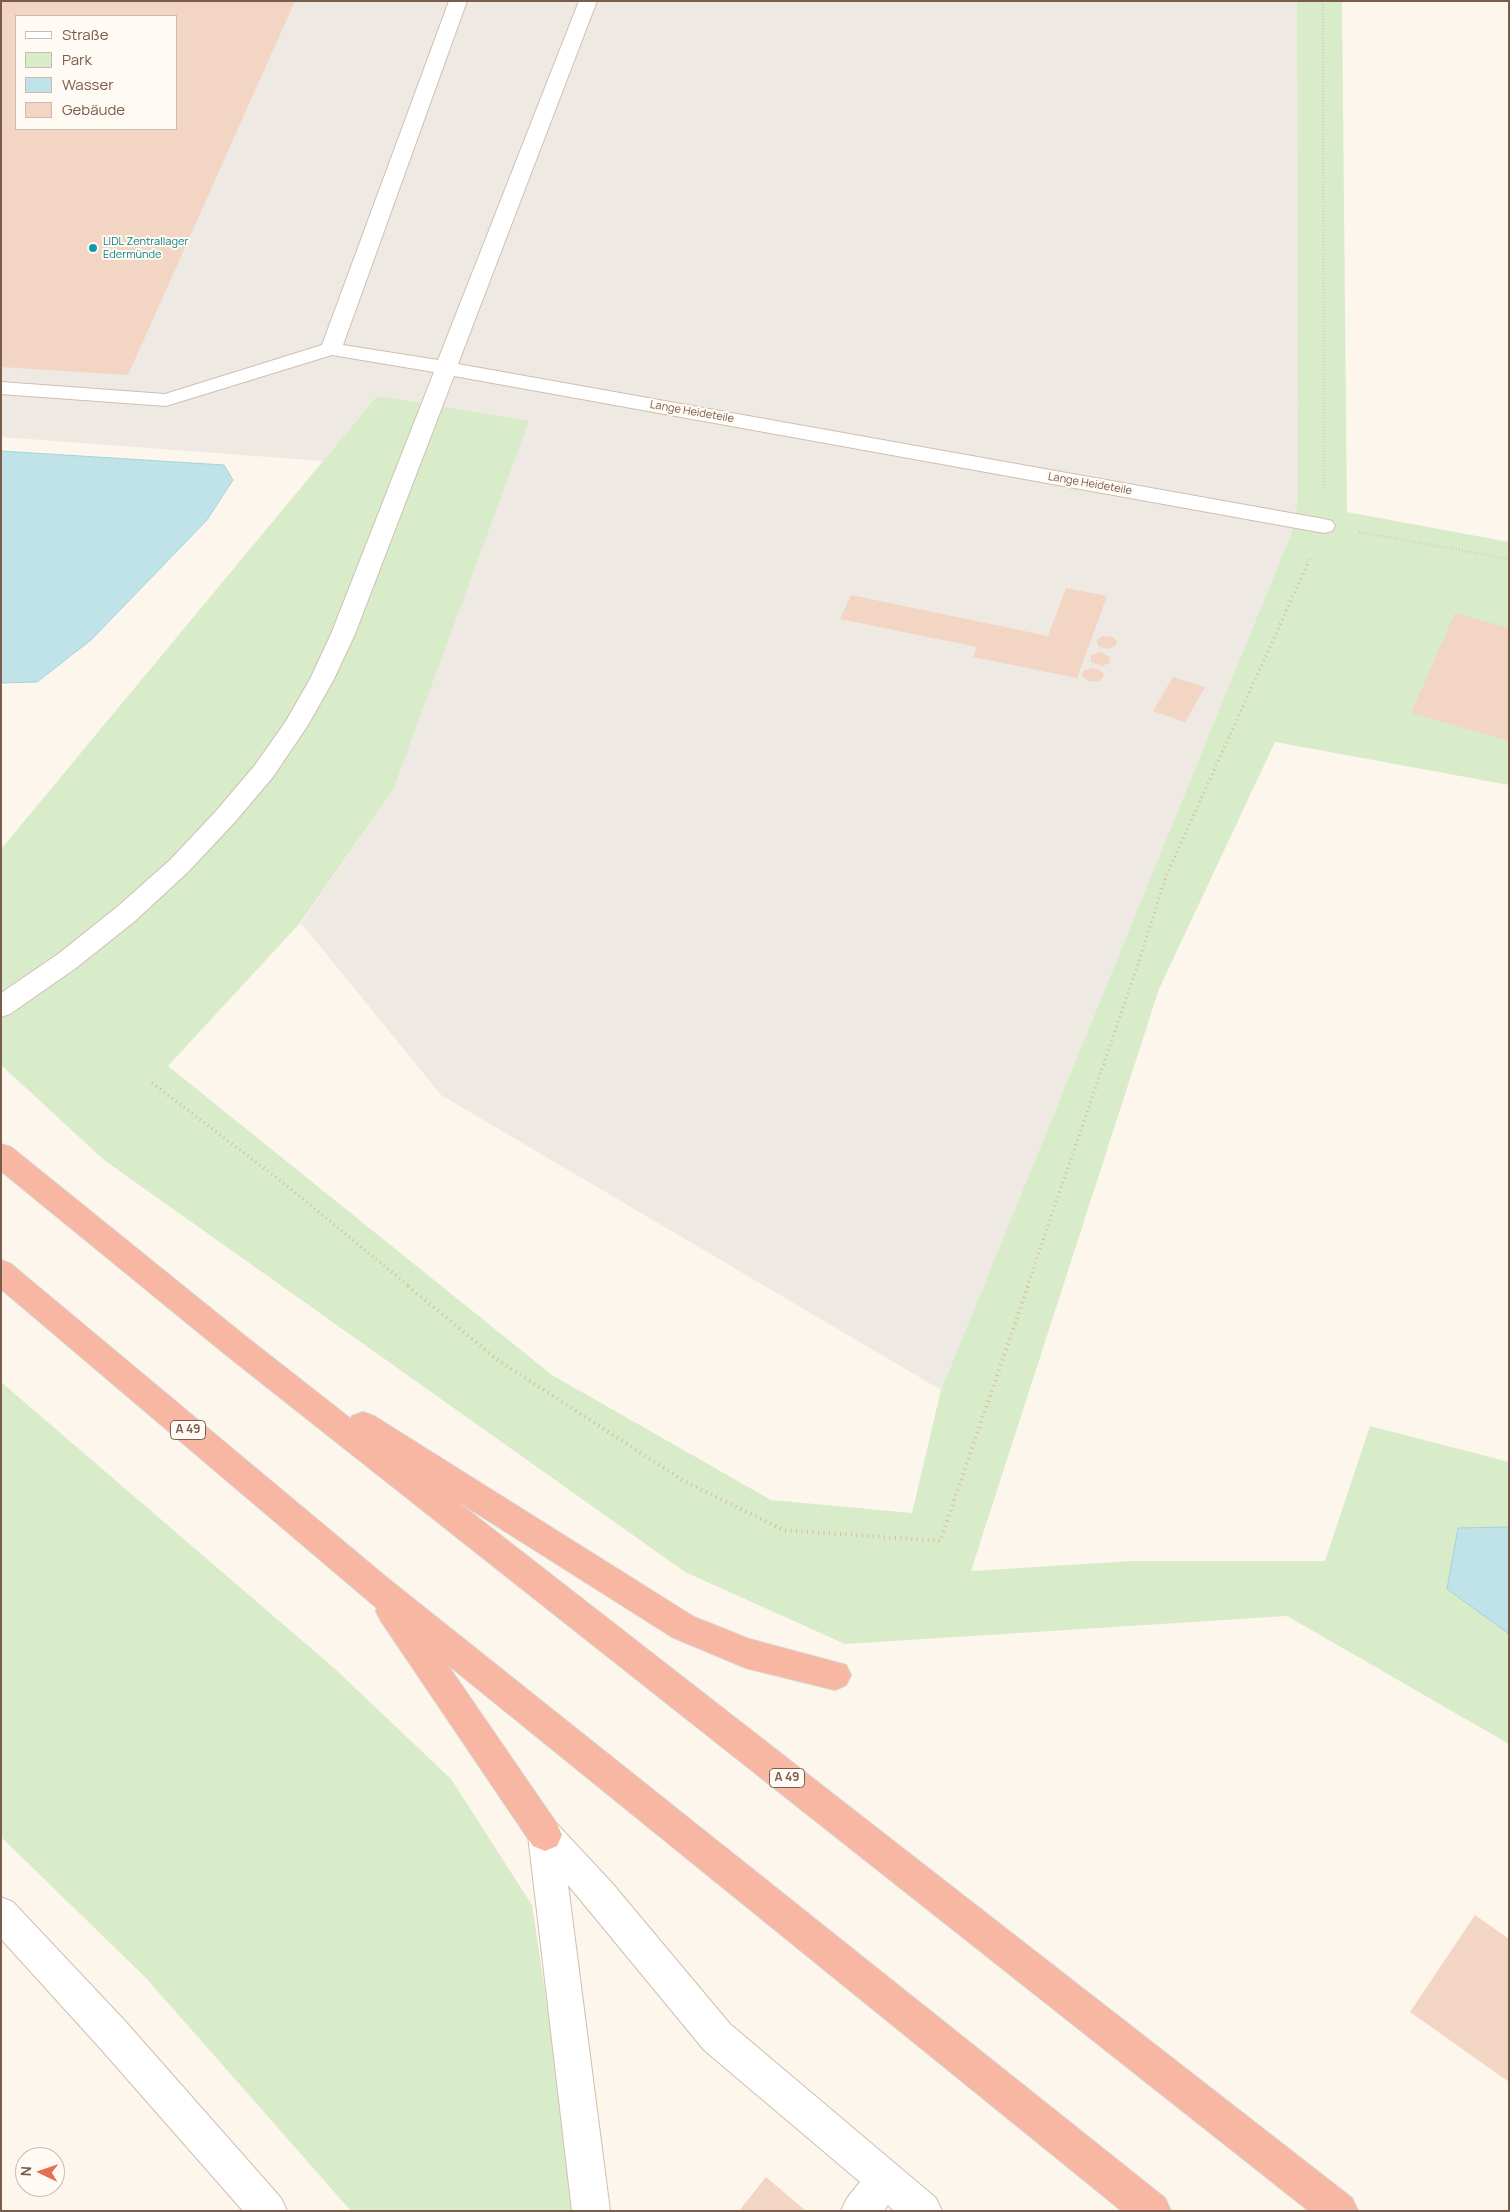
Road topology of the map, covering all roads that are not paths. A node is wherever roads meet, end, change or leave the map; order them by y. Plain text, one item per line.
1 (458, 1) edge
2 (588, 1) edge
3 (331, 349) junction
4 (446, 368) junction
5 (1, 388) edge
6 (1324, 526) road end
7 (1, 1007) edge
8 (1, 1155) edge
9 (1, 1272) edge
10 (235, 1344) junction
11 (375, 1587) junction
12 (835, 1675) dead end
13 (545, 1835) junction
14 (1, 1914) edge
15 (885, 2179) junction
16 (268, 2211) edge
17 (591, 2211) edge
18 (860, 2211) edge
19 (923, 2211) edge
20 (1152, 2211) edge
21 (1339, 2211) edge

1 - 3 street
2 - 4 street
3 - 4 street, Lange Heideteile
3 - 5 street
4 - 6 street, Lange Heideteile
4 - 7 street
8 - 10 highway, A 49
9 - 11 highway, A 49
10 - 12 highway
10 - 21 highway, A 49
11 - 13 highway
11 - 20 highway, A 49
13 - 15 street
13 - 17 street
14 - 16 street
15 - 18 street
15 - 19 street

